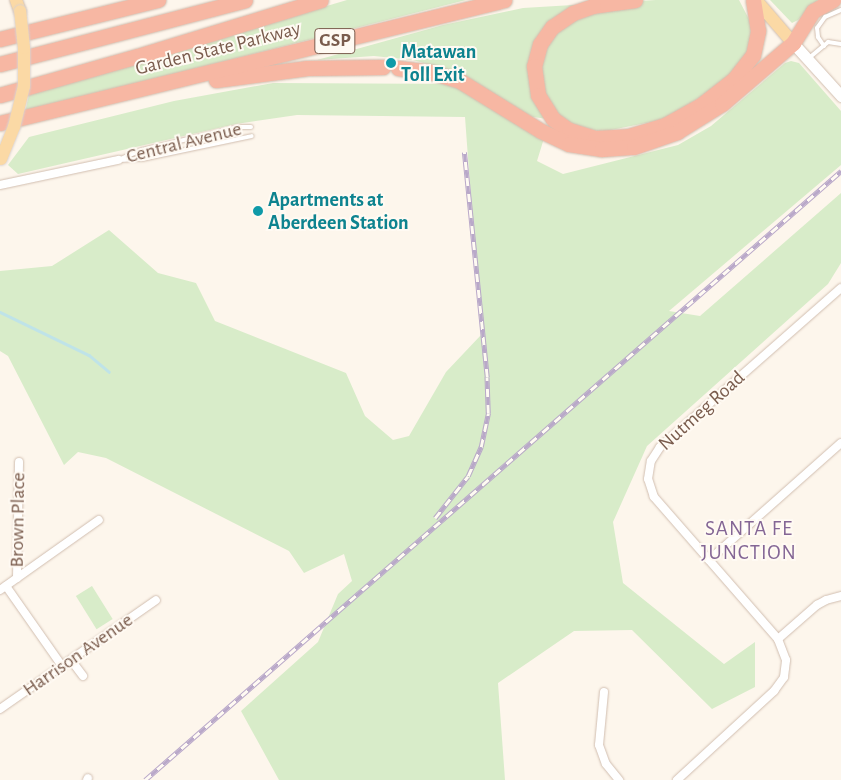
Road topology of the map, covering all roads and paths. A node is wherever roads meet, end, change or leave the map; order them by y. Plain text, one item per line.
1 (158, 0) edge
2 (245, 0) edge
3 (321, 0) edge
4 (504, 0) edge
5 (635, 0) edge
6 (754, 0) edge
7 (833, 0) edge
8 (18, 6) edge
9 (841, 10) edge
10 (0, 39) edge
11 (793, 43) junction
12 (841, 44) edge
13 (824, 46) junction
14 (808, 60) junction
15 (0, 64) edge
16 (165, 83) junction
17 (0, 94) edge
18 (841, 96) edge
19 (0, 123) edge
20 (251, 127) dead end
21 (252, 136) dead end
22 (185, 140) junction
23 (189, 148) junction
24 (1, 160) edge
25 (118, 160) junction
26 (0, 185) edge
27 (841, 288) edge
28 (841, 443) edge
29 (19, 462) dead end
30 (99, 520) dead end
31 (709, 560) junction
32 (16, 578) junction
33 (3, 588) edge
34 (841, 596) edge
35 (156, 600) dead end
36 (778, 639) junction
37 (71, 660) junction
38 (62, 666) junction
39 (83, 676) dead end
40 (604, 692) dead end
41 (0, 710) edge
42 (619, 780) edge
43 (677, 780) edge

1 - 10 highway
2 - 15 highway, Garden State Parkway
3 - 17 highway, Garden State Parkway / GSP
4 - 16 highway, Garden State Parkway / GSP
5 - 6 highway
6 - 11 main road
7 - 11 highway
8 - 24 main road, bridge
9 - 13 lane
11 - 14 main road
11 - 16 highway
12 - 13 lane
13 - 14 lane
14 - 18 main road
16 - 19 highway, Garden State Parkway / GSP
20 - 22 lane, Central Avenue
21 - 23 lane, Central Avenue
22 - 23 lane
22 - 25 lane, Central Avenue
23 - 25 lane, Central Avenue
25 - 26 street, Central Avenue
27 - 31 street, Nutmeg Road
28 - 31 street
29 - 32 street, Brown Place
30 - 32 street
31 - 36 street, Nutmeg Road
32 - 33 street
33 - 38 street
34 - 36 street
35 - 37 street, Harrison Avenue
36 - 43 street, Nutmeg Road
37 - 38 street, Harrison Avenue
37 - 39 street
38 - 41 street, Harrison Avenue
40 - 42 street

